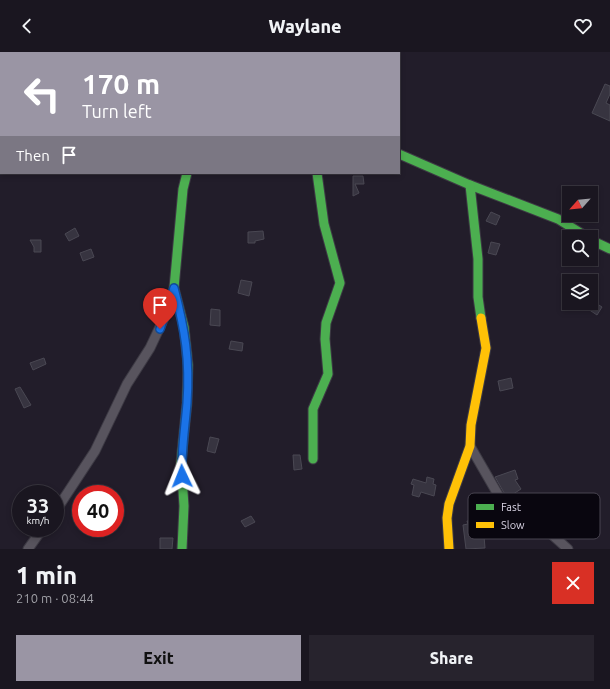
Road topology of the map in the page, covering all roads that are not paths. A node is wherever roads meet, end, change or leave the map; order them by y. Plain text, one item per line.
1 (400, 154) edge
2 (186, 174) edge
3 (317, 174) edge
4 (470, 185) junction
5 (576, 230) edge
6 (598, 243) edge
7 (610, 249) edge
8 (174, 288) junction
9 (470, 446) junction
10 (313, 459) dead end
11 (497, 493) edge
12 (64, 498) edge
13 (37, 537) edge
14 (557, 539) edge
15 (28, 549) edge
16 (182, 549) edge
17 (449, 549) edge
18 (568, 549) edge

1 - 4 street
2 - 8 street
3 - 10 street
4 - 5 street
4 - 9 street
6 - 7 street
8 - 12 street
8 - 16 street
9 - 11 street
9 - 17 street
13 - 15 street
14 - 18 street

